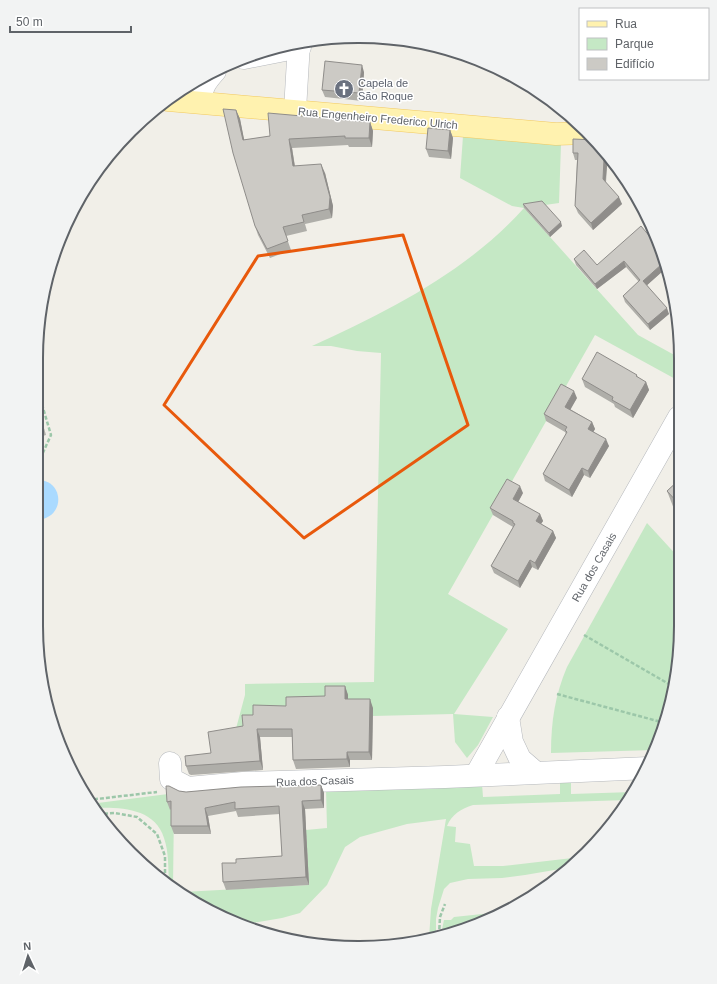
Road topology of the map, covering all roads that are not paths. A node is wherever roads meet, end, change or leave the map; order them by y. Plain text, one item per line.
1 (299, 49) edge
2 (204, 83) edge
3 (177, 101) edge
4 (200, 102) junction
5 (295, 110) junction
6 (580, 133) edge
7 (674, 426) edge
8 (508, 717) junction
9 (170, 763) dead end
10 (639, 768) edge
11 (535, 772) junction
12 (476, 775) junction

1 - 5 street
2 - 4 street
3 - 4 main road, Rua Engenheiro Frederico Ulrich
4 - 5 main road, Rua Engenheiro Frederico Ulrich
5 - 6 main road, Rua Engenheiro Frederico Ulrich
7 - 8 street, Rua dos Casais
8 - 11 street
8 - 12 street, Rua dos Casais
9 - 12 street, Rua dos Casais
10 - 11 street
11 - 12 street

